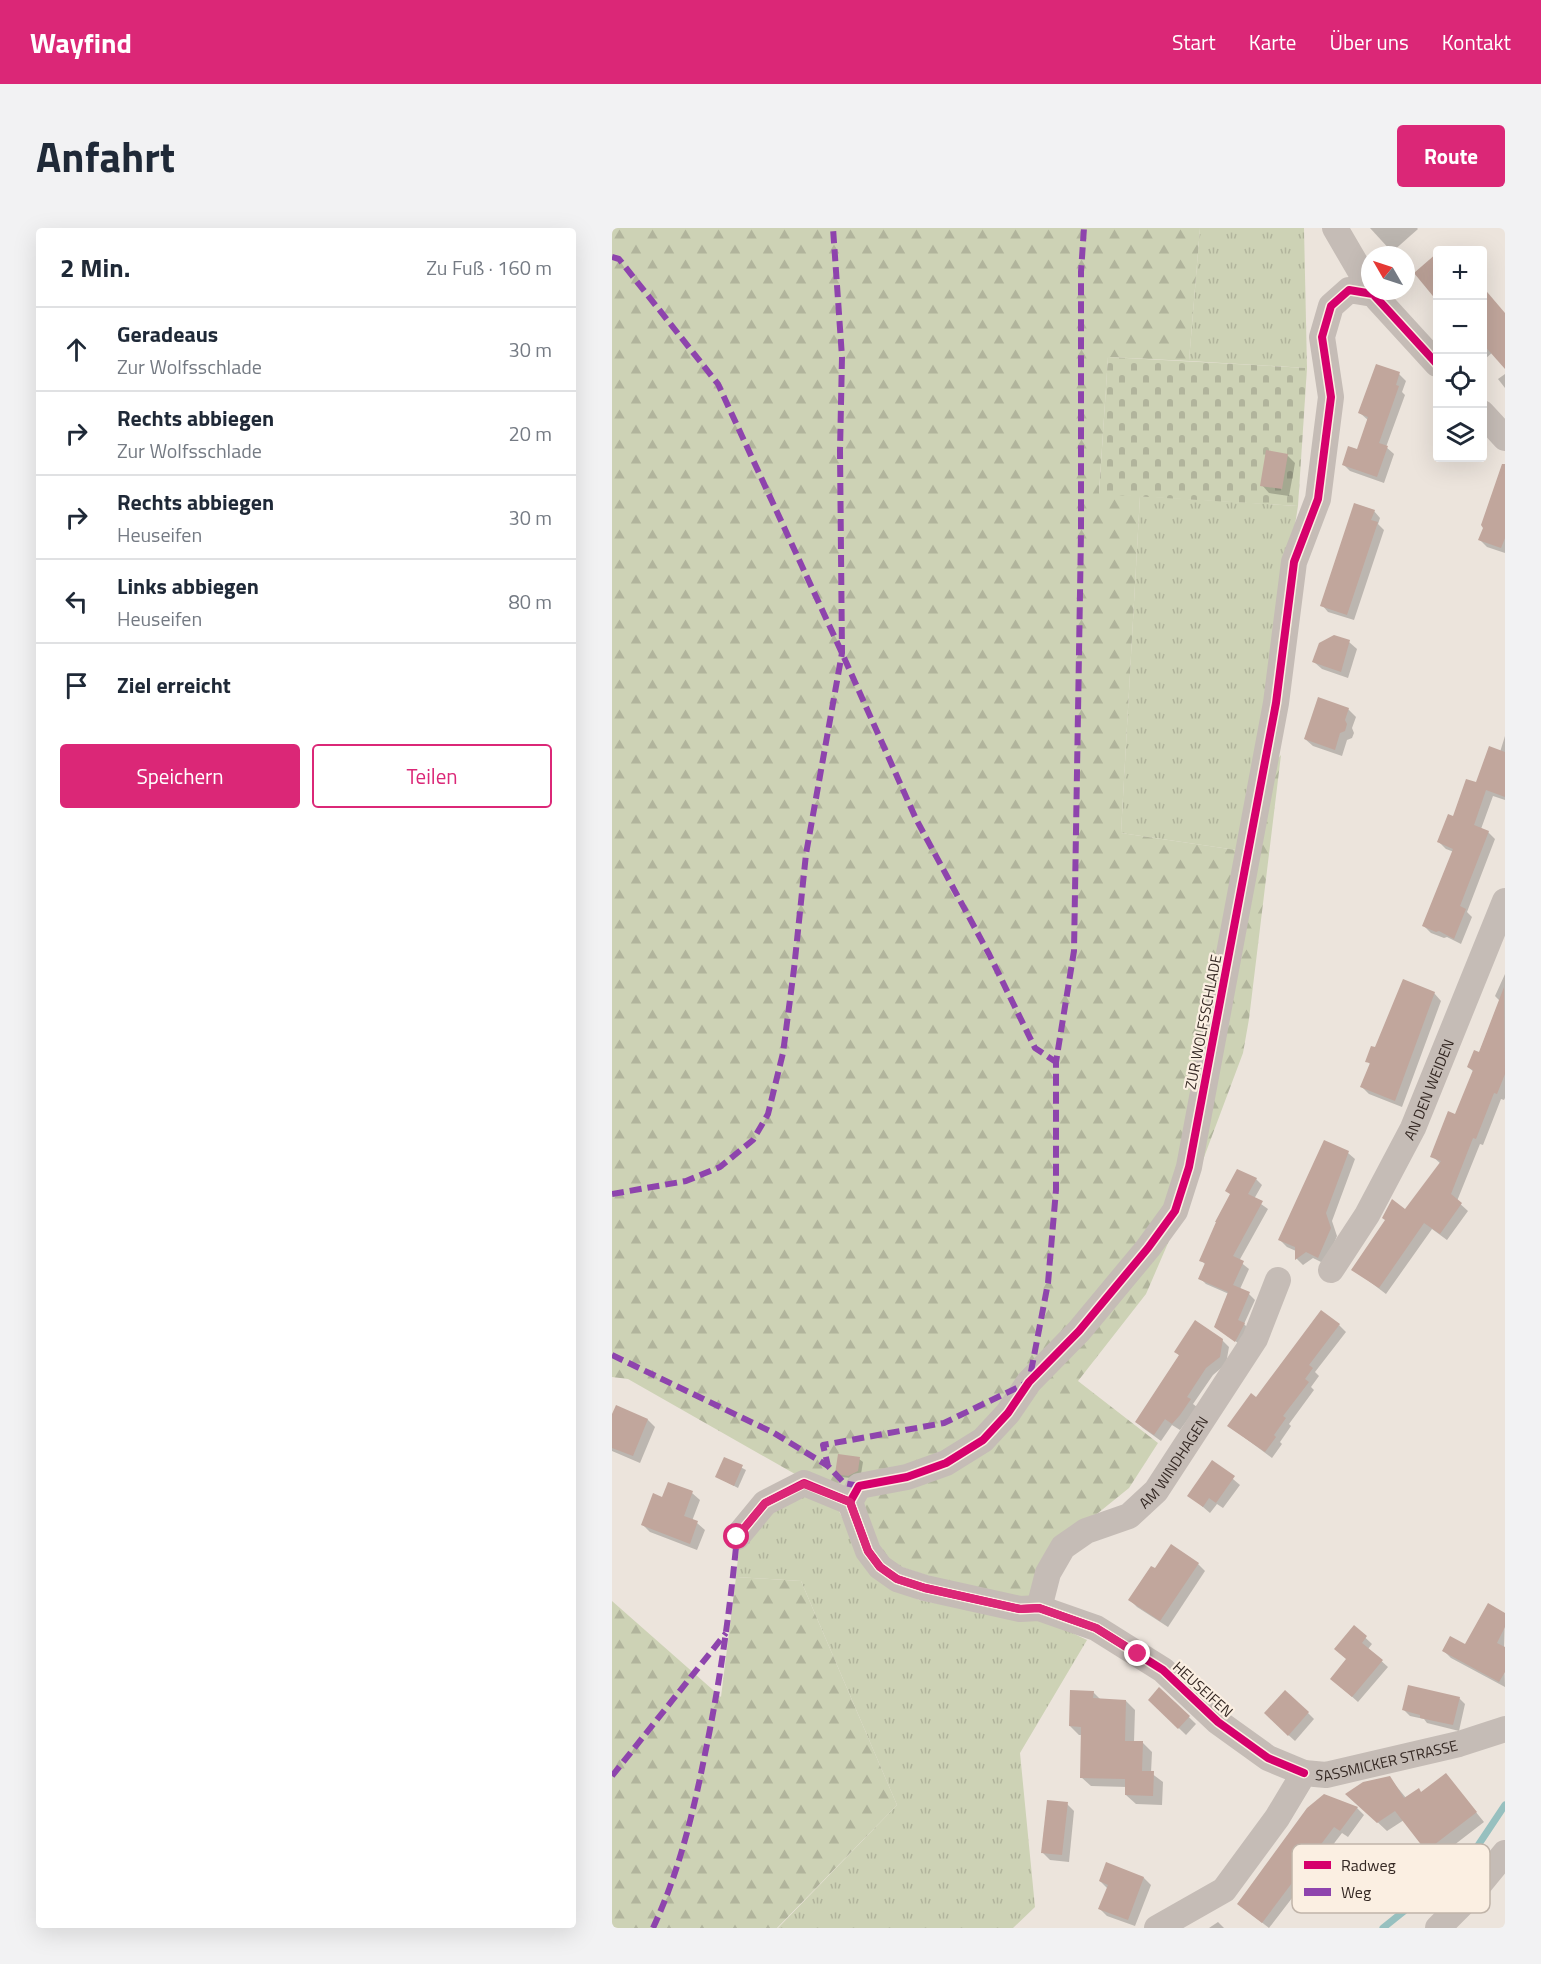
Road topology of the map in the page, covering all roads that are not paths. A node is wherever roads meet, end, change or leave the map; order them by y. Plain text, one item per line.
1 (1335, 228) edge
2 (1361, 272) edge
3 (1361, 291) edge
4 (1380, 300) edge
5 (1433, 360) edge
6 (1487, 418) edge
7 (1505, 438) edge
8 (1505, 901) edge
9 (1331, 1270) dead end
10 (1278, 1280) dead end
11 (850, 1502) junction
12 (737, 1537) dead end
13 (1039, 1608) junction
14 (1505, 1729) edge
15 (1304, 1773) junction
16 (1505, 1853) edge
17 (1490, 1871) edge
18 (1453, 1913) edge
19 (1157, 1928) edge
20 (1438, 1928) edge

1 - 2 street
3 - 11 street, ZUR WOLFSSCHLADE
4 - 5 street
6 - 7 street
8 - 9 street, AN DEN WEIDEN
10 - 13 street, AM WINDHAGEN
11 - 12 street
11 - 13 street, HEUSEIFEN
13 - 15 street, HEUSEIFEN
14 - 15 street, SASSMICKER STRASSE
15 - 19 street, SASSMICKER STRASSE
16 - 17 street
18 - 20 street

